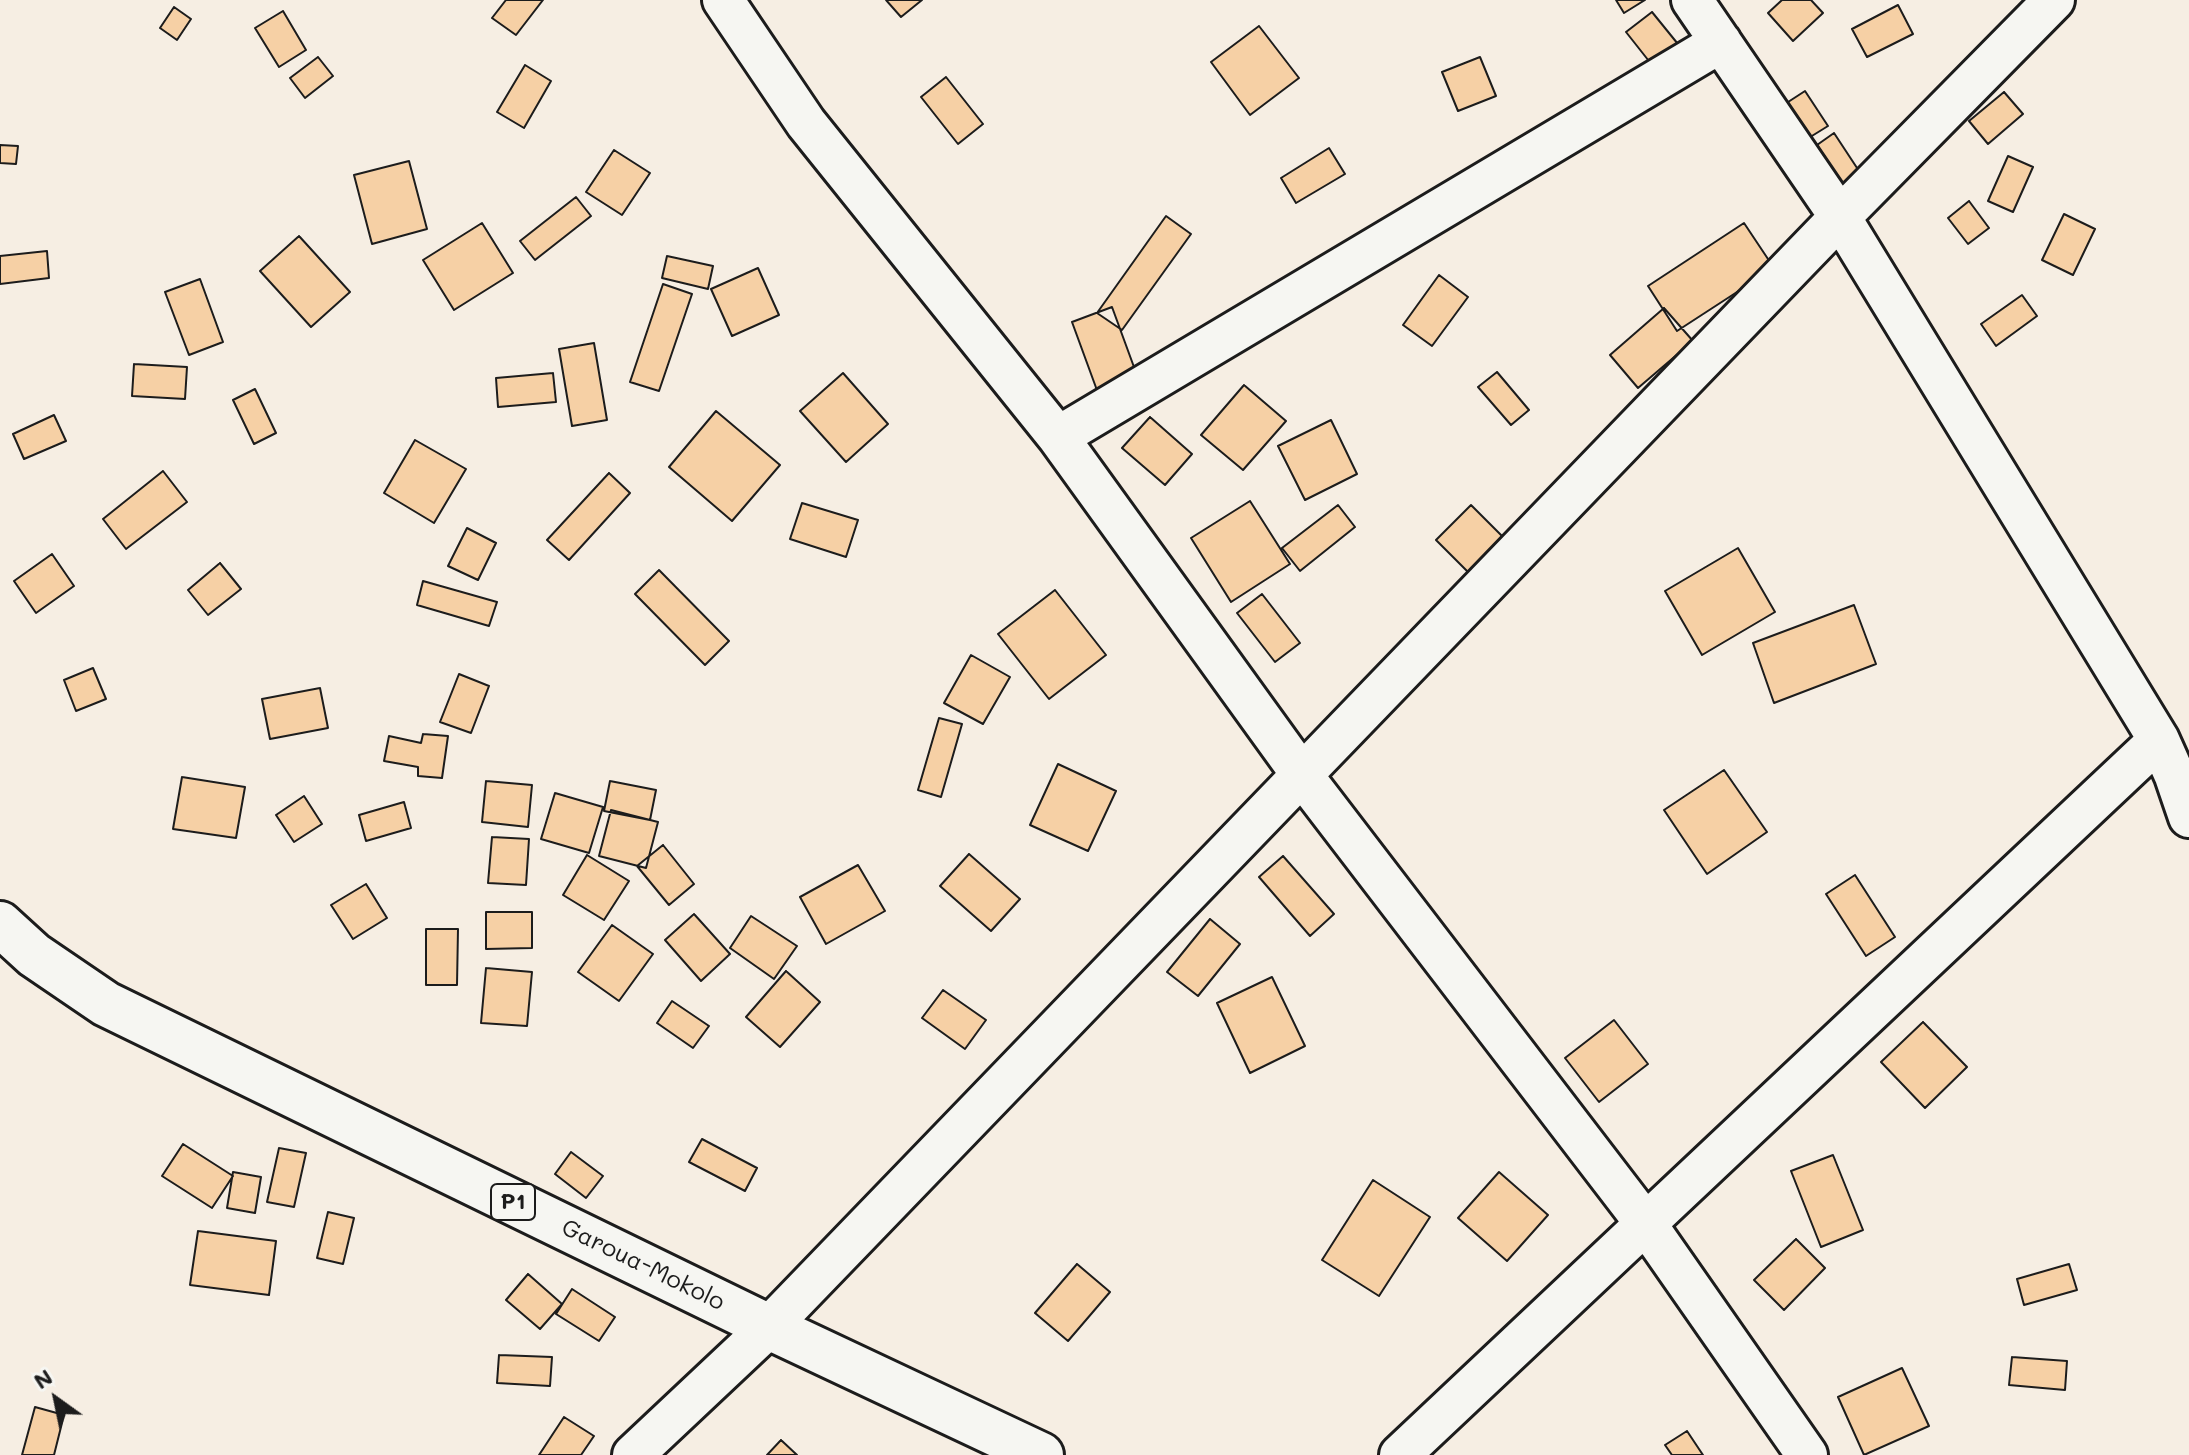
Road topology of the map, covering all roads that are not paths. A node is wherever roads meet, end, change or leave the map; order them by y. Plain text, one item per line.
1 (723, 0) edge
2 (1692, 0) edge
3 (2054, 0) edge
4 (1721, 42) junction
5 (1840, 217) junction
6 (1058, 437) junction
7 (2159, 740) junction
8 (1302, 775) junction
9 (2189, 817) edge
10 (0, 924) edge
11 (1646, 1224) junction
12 (769, 1327) junction
13 (633, 1455) edge
14 (1041, 1455) edge
15 (1400, 1455) edge
16 (1807, 1455) edge

1 - 6 street
2 - 4 street
3 - 5 street
4 - 5 street
4 - 6 street
5 - 7 street
5 - 8 street
6 - 8 street
7 - 9 street
7 - 11 street
8 - 11 street
8 - 12 street
10 - 12 main road, Garoua-Mokolo / P1
11 - 15 street
11 - 16 street
12 - 13 street
12 - 14 main road, Garoua-Mokolo / P1

